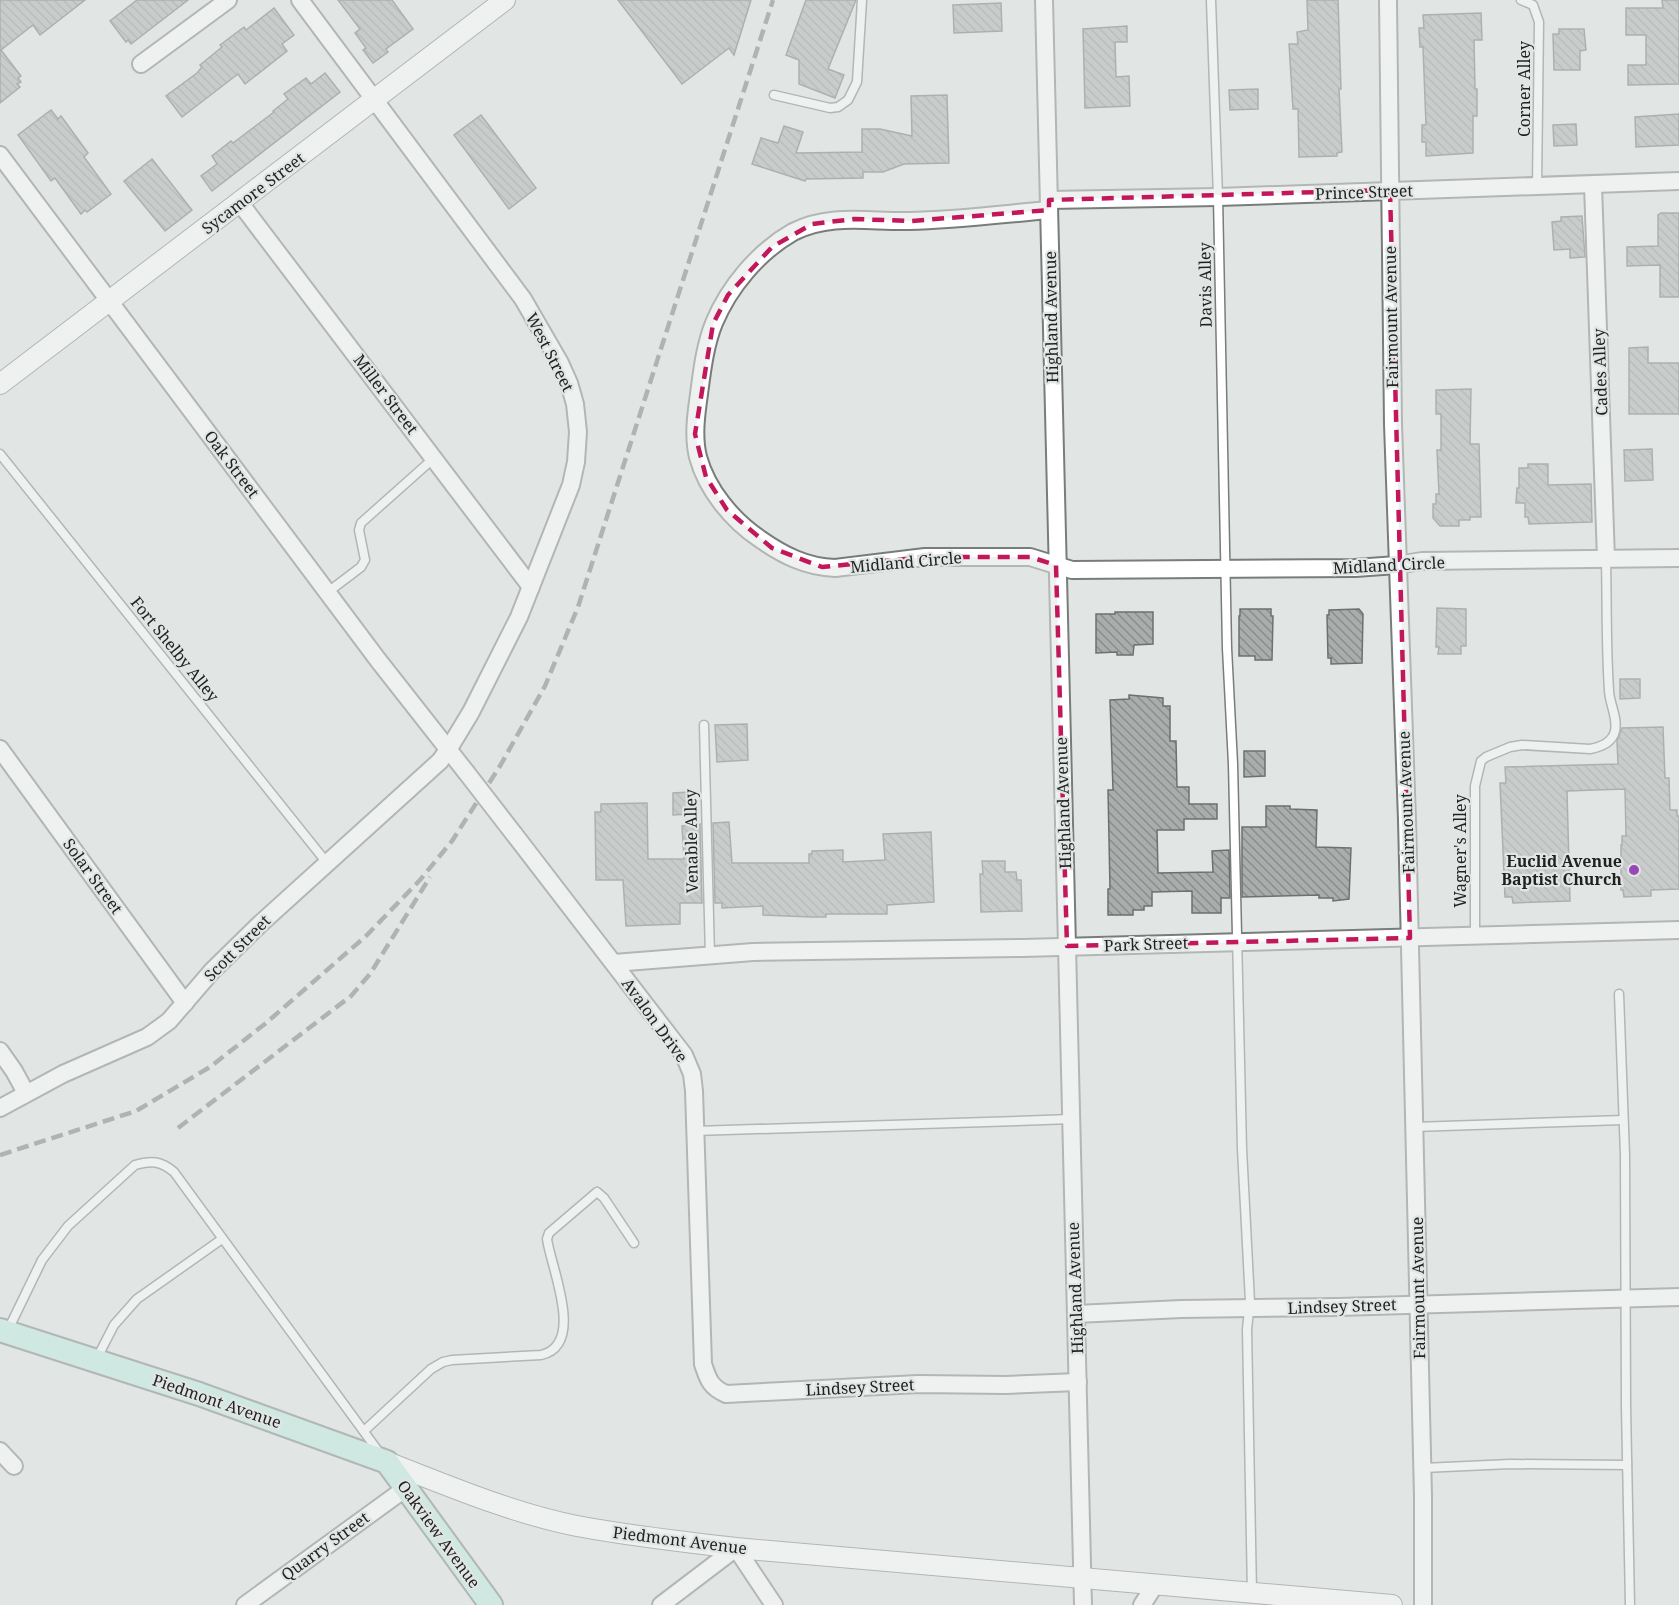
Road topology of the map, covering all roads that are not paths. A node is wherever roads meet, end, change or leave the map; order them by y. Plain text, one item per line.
1 (228, 0) edge
2 (300, 0) edge
3 (506, 0) edge
4 (862, 0) edge
5 (1044, 0) edge
6 (1211, 0) edge
7 (1388, 0) edge
8 (1521, 0) edge
9 (141, 64) dead end
10 (774, 95) dead end
11 (375, 100) junction
12 (0, 155) edge
13 (1679, 182) edge
14 (1593, 185) junction
15 (1537, 186) junction
16 (1390, 190) junction
17 (1218, 197) junction
18 (240, 202) junction
19 (1049, 205) junction
20 (109, 301) junction
21 (0, 384) edge
22 (0, 454) edge
23 (435, 458) junction
24 (1679, 558) edge
25 (1606, 559) junction
26 (1056, 565) junction
27 (1397, 566) junction
28 (1226, 569) junction
29 (531, 587) junction
30 (328, 592) junction
31 (704, 725) dead end
32 (0, 749) edge
33 (448, 750) junction
34 (466, 772) joint
35 (327, 863) junction
36 (1679, 930) edge
37 (1475, 936) junction
38 (1410, 938) junction
39 (1238, 942) junction
40 (1066, 946) junction
41 (710, 956) junction
42 (614, 963) junction
43 (1619, 994) dead end
44 (185, 1003) junction
45 (0, 1051) edge
46 (26, 1093) junction
47 (0, 1108) edge
48 (1071, 1119) junction
49 (1623, 1120) junction
50 (1414, 1127) junction
51 (695, 1131) junction
52 (222, 1239) junction
53 (634, 1243) dead end
54 (1679, 1297) edge
55 (1627, 1298) junction
56 (1419, 1304) junction
57 (1250, 1308) junction
58 (1076, 1314) junction
59 (4, 1331) edge
60 (96, 1360) junction
61 (1078, 1382) junction
62 (715, 1390) joint
63 (364, 1431) junction
64 (0, 1451) edge
65 (387, 1462) junction
66 (1627, 1465) junction
67 (14, 1466) dead end
68 (1423, 1468) junction
69 (406, 1488) junction
70 (736, 1548) junction
71 (1083, 1579) junction
72 (1155, 1585) junction
73 (1252, 1593) junction
74 (245, 1605) edge
75 (491, 1605) edge
76 (661, 1605) edge
77 (774, 1605) edge
78 (1083, 1605) edge
79 (1142, 1605) edge
80 (1392, 1605) edge
81 (1423, 1605) edge
82 (1630, 1605) edge

1 - 9 street
2 - 11 street, West Street
3 - 11 street, Sycamore Street
4 - 10 lane
5 - 19 street, Highland Avenue
6 - 17 lane, Davis Alley
7 - 16 street, Fairmount Avenue
8 - 15 lane, Corner Alley
11 - 18 street, Sycamore Street
11 - 29 street, West Street
12 - 20 street, Oak Street
13 - 14 street, Prince Street
14 - 15 street, Prince Street
14 - 25 street, Cades Alley
15 - 16 street, Prince Street
16 - 17 street, Prince Street
16 - 27 street, Fairmount Avenue
17 - 19 street, Prince Street
17 - 28 lane, Davis Alley
18 - 20 street, Sycamore Street
18 - 23 street, Miller Street
19 - 26 street, Highland Avenue
19 - 26 street, Midland Circle
20 - 21 street, Sycamore Street
20 - 30 street, Oak Street
22 - 35 lane, Fort Shelby Alley
23 - 29 street, Miller Street
23 - 30 lane
24 - 25 street, Midland Circle
25 - 27 street, Midland Circle
25 - 37 lane, Wagner's Alley
26 - 28 street, Midland Circle
26 - 40 street, Highland Avenue
27 - 28 street, Midland Circle
27 - 38 street, Fairmount Avenue
28 - 39 lane, Davis Alley
29 - 33 street, West Street
30 - 33 street, Oak Street
31 - 41 lane, Venable Alley
32 - 44 street, Solar Street
33 - 34 street, Oak Street
33 - 35 street, Scott Street
34 - 42 street, Avalon Drive, bridge
35 - 44 street, Scott Street
36 - 37 street, Park Street
37 - 38 street, Park Street
38 - 39 street, Park Street
38 - 50 street, Fairmount Avenue
39 - 40 street, Park Street
39 - 57 lane, Davis Alley
40 - 41 street, Park Street
40 - 48 street, Highland Avenue
41 - 42 street, Park Street
42 - 51 street, Avalon Drive
43 - 49 lane
44 - 46 street, Scott Street
45 - 46 street
46 - 47 street, Scott Street
48 - 51 lane
48 - 58 street, Highland Avenue
49 - 50 lane
49 - 55 lane
50 - 56 street, Fairmount Avenue
51 - 62 street, Avalon Drive
52 - 59 lane
52 - 60 lane
52 - 63 lane
53 - 63 lane
54 - 55 street, Lindsey Street
55 - 56 street, Lindsey Street
55 - 66 lane
56 - 57 street, Lindsey Street
56 - 68 street, Fairmount Avenue
57 - 58 street, Lindsey Street
57 - 73 lane, Davis Alley
58 - 61 street, Highland Avenue
59 - 60 main road, Piedmont Avenue
60 - 65 main road, Piedmont Avenue
61 - 62 street, Lindsey Street
61 - 71 street, Highland Avenue
63 - 65 lane
64 - 67 street
65 - 69 main road, Oakview Avenue
65 - 70 street, Piedmont Avenue
66 - 68 lane
66 - 82 lane
68 - 81 street, Fairmount Avenue
69 - 74 street, Quarry Street
69 - 75 main road, Oakview Avenue
70 - 71 street, Piedmont Avenue
70 - 76 street
70 - 77 street
71 - 72 street, Piedmont Avenue
71 - 78 street, Highland Avenue
72 - 73 street, Piedmont Avenue
72 - 79 street
73 - 80 street, Piedmont Avenue

